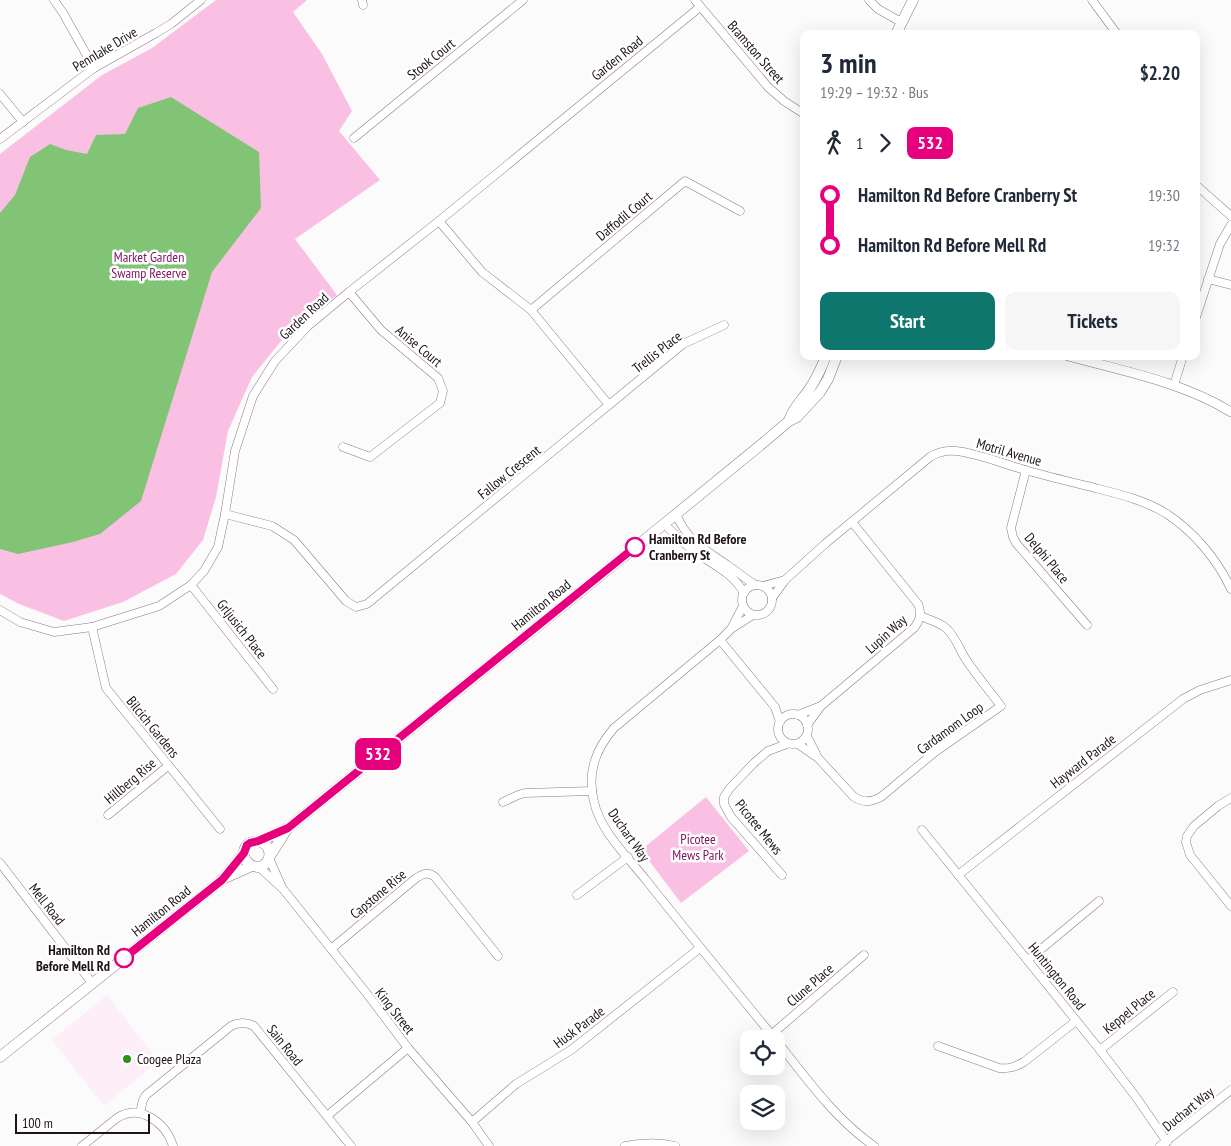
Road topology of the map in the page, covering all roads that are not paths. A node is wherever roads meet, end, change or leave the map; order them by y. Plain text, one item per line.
1 (54, 0) edge
2 (201, 0) edge
3 (523, 0) edge
4 (695, 0) edge
5 (869, 0) edge
6 (913, 0) edge
7 (1092, 0) edge
8 (700, 7) junction
9 (901, 22) junction
10 (898, 30) edge
11 (1114, 30) edge
12 (94, 68) junction
13 (0, 94) edge
14 (800, 111) edge
15 (23, 122) junction
16 (354, 138) dead end
17 (0, 139) edge
18 (1200, 189) edge
19 (740, 211) dead end
20 (1231, 216) edge
21 (439, 221) junction
22 (1231, 225) edge
23 (1208, 279) junction
24 (1231, 285) edge
25 (350, 292) junction
26 (1200, 304) edge
27 (530, 310) junction
28 (724, 325) dead end
29 (826, 360) edge
30 (834, 360) edge
31 (1083, 360) edge
32 (1182, 360) edge
33 (824, 376) junction
34 (1174, 385) junction
35 (609, 406) junction
36 (1231, 412) edge
37 (343, 447) dead end
38 (1026, 470) junction
39 (225, 514) junction
40 (676, 514) junction
41 (852, 522) junction
42 (664, 524) junction
43 (785, 580) junction
44 (191, 585) junction
45 (759, 586) junction
46 (1231, 588) edge
47 (744, 593) junction
48 (772, 598) junction
49 (743, 606) junction
50 (0, 610) edge
51 (753, 615) junction
52 (920, 616) junction
53 (1087, 625) dead end
54 (92, 627) junction
55 (731, 629) junction
56 (720, 640) junction
57 (1231, 680) edge
58 (273, 689) dead end
59 (821, 706) junction
60 (775, 707) junction
61 (794, 714) junction
62 (780, 722) junction
63 (808, 725) junction
64 (778, 732) junction
65 (807, 736) junction
66 (787, 744) junction
67 (798, 744) junction
68 (768, 751) junction
69 (818, 758) junction
70 (168, 766) junction
71 (592, 791) junction
72 (1231, 798) edge
73 (503, 802) dead end
74 (108, 816) dead end
75 (288, 828) junction
76 (220, 829) dead end
77 (922, 830) dead end
78 (258, 841) junction
79 (244, 853) junction
80 (269, 857) junction
81 (628, 857) junction
82 (0, 863) edge
83 (256, 867) junction
84 (782, 874) dead end
85 (958, 875) junction
86 (222, 880) junction
87 (283, 889) junction
88 (577, 895) dead end
89 (1099, 901) dead end
90 (1231, 906) edge
91 (700, 948) junction
92 (331, 949) junction
93 (864, 954) dead end
94 (498, 956) dead end
95 (1028, 960) junction
96 (92, 984) junction
97 (1173, 992) dead end
98 (1076, 1021) junction
99 (767, 1030) edge
100 (783, 1030) edge
101 (938, 1046) dead end
102 (408, 1048) junction
103 (1100, 1050) junction
104 (785, 1051) edge
105 (0, 1057) edge
106 (1230, 1093) edge
107 (140, 1113) junction
108 (326, 1116) junction
109 (472, 1122) junction
110 (1164, 1144) edge
111 (82, 1146) edge
112 (173, 1146) edge
113 (351, 1146) edge
114 (489, 1146) edge
115 (625, 1146) edge
116 (675, 1146) edge
117 (874, 1146) edge

1 - 12 street
2 - 12 street, Pennlake Drive
3 - 16 street, Stook Court
4 - 8 street, Bramston Street
5 - 9 street
6 - 9 main road
7 - 11 street
8 - 14 street, Bramston Street
8 - 21 street, Garden Road
9 - 10 main road
12 - 15 street, Pennlake Drive
13 - 15 street
15 - 17 street, Pennlake Drive
18 - 20 street
19 - 27 street, Daffodil Court
21 - 25 street, Garden Road
21 - 27 street
22 - 23 street
23 - 24 street
23 - 26 street
25 - 37 street, Anise Court
25 - 39 street, Garden Road
27 - 35 street
28 - 35 street, Trellis Place
29 - 33 main road, Hamilton Road
30 - 33 main road, Hamilton Road
31 - 34 street
32 - 34 street
33 - 40 main road, Hamilton Road
34 - 36 street
35 - 39 street, Fallow Crescent
38 - 41 street, Motril Avenue
38 - 46 street, Motril Avenue
38 - 53 street, Delphi Place
39 - 44 street, Garden Road
40 - 42 main road, Hamilton Road
40 - 45 street
41 - 43 street, Motril Avenue
41 - 52 street, Lupin Way
42 - 47 street
42 - 75 main road, Hamilton Road
43 - 45 street, Motril Avenue
43 - 48 street, Motril Avenue
44 - 54 street, Garden Road
44 - 58 street, Grljusich Place
45 - 47 street
45 - 48 street
47 - 49 street
48 - 51 street
49 - 51 street
49 - 55 street, Duchart Way
50 - 54 street, Garden Road
51 - 55 street, Duchart Way
52 - 59 street, Lupin Way
52 - 69 street, Cardamom Loop
54 - 70 street, Bilcich Gardens
55 - 56 street, Duchart Way
56 - 60 street
56 - 71 street, Duchart Way
57 - 85 street, Hayward Parade
59 - 61 street, Lupin Way
59 - 63 street, Lupin Way
60 - 61 street
60 - 62 street
61 - 62 street
61 - 63 street
62 - 64 street
63 - 65 street
64 - 66 street
64 - 68 street, Picotee Mews
65 - 67 street
65 - 69 street, Cardamom Loop
66 - 67 street
66 - 68 street, Picotee Mews
67 - 69 street, Cardamom Loop
68 - 84 street, Picotee Mews
70 - 74 street, Hillberg Rise
70 - 76 street, Bilcich Gardens
71 - 73 street
71 - 81 street, Duchart Way
72 - 90 street
75 - 78 main road, Hamilton Road
75 - 80 main road, Hamilton Road
77 - 85 street, Huntington Road
78 - 79 main road
78 - 80 main road
79 - 83 main road
79 - 86 main road, Hamilton Road
80 - 83 main road
80 - 87 street, King Street
81 - 88 street
81 - 91 street, Duchart Way
82 - 96 street, Mell Road
83 - 86 main road, Hamilton Road
83 - 87 street, King Street
85 - 95 street, Huntington Road
86 - 96 main road, Hamilton Road
87 - 92 street, King Street
89 - 95 street
91 - 99 street, Duchart Way
91 - 109 street, Husk Parade
92 - 94 street, Capstone Rise
92 - 102 street, King Street
93 - 100 street, Clune Place
95 - 98 street, Huntington Road
96 - 105 main road, Hamilton Road
97 - 103 street, Keppel Place
98 - 101 street
98 - 103 street, Huntington Road
102 - 108 street
102 - 109 street, King Street
103 - 110 street, Huntington Road
104 - 117 street, Duchart Way
106 - 110 street, Duchart Way
107 - 108 street, Sain Road
107 - 111 street
107 - 112 street
108 - 113 street, Sain Road
109 - 114 street, King Street
115 - 116 street

